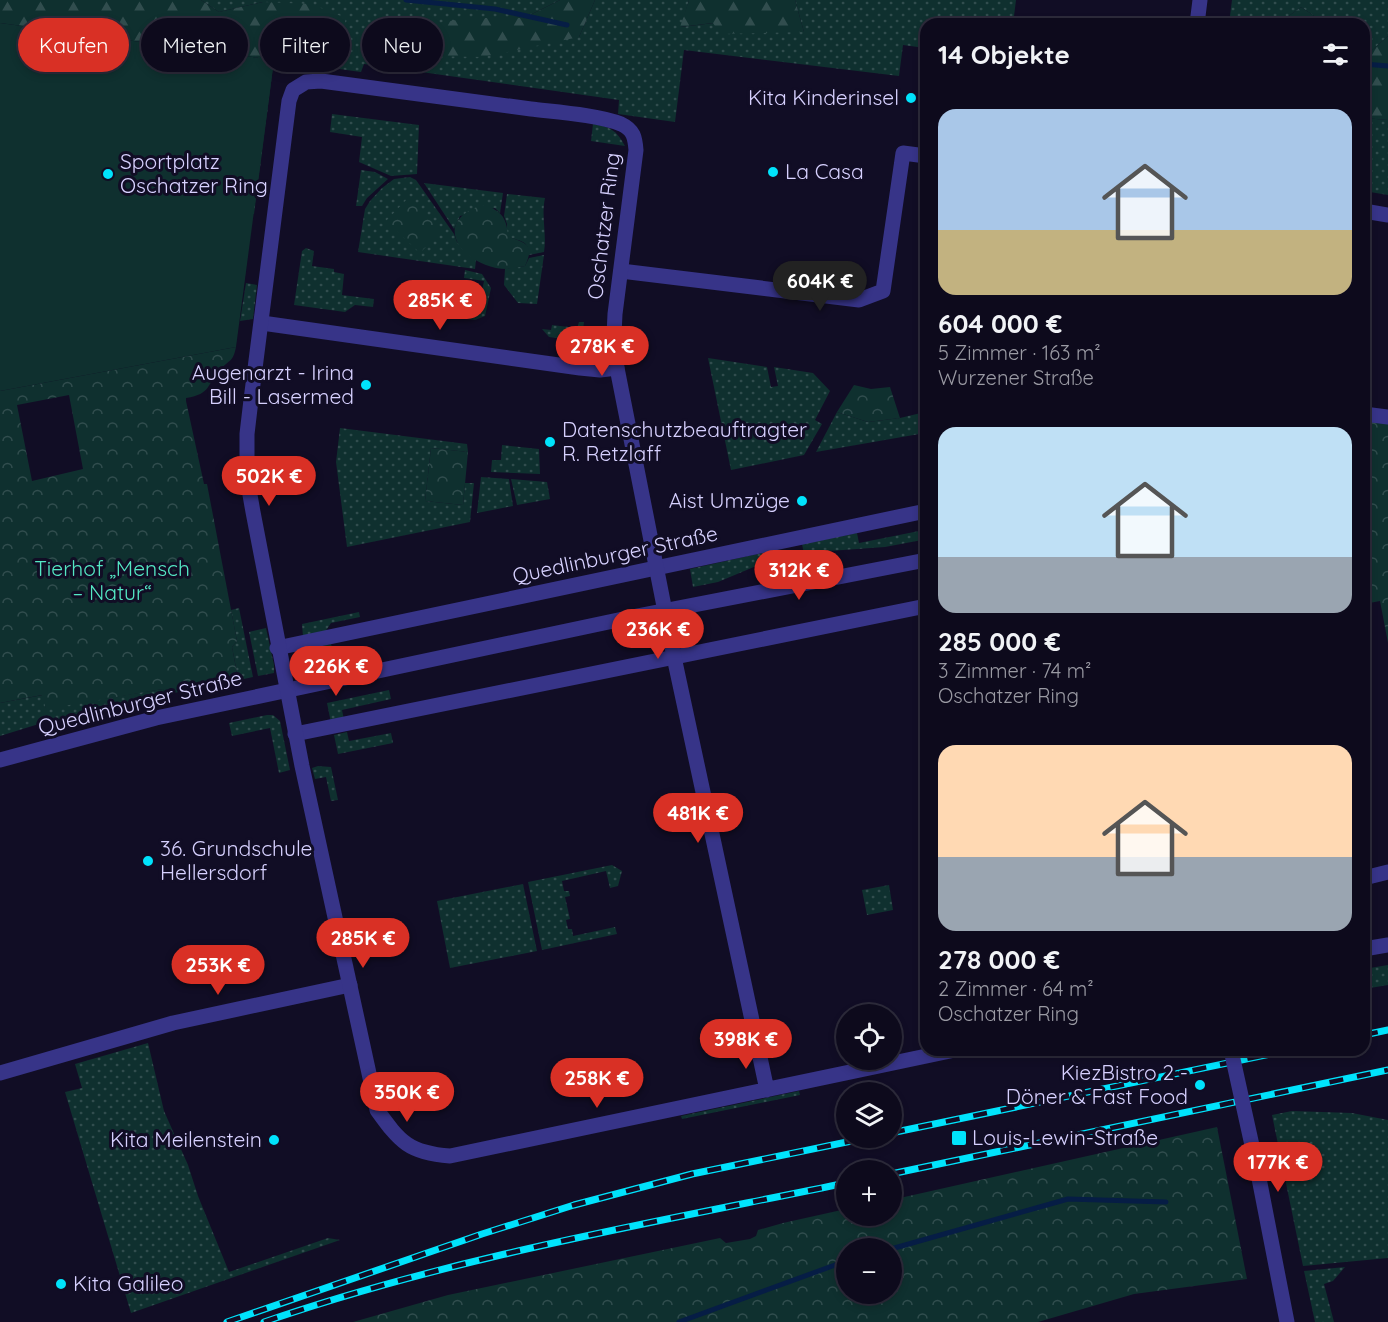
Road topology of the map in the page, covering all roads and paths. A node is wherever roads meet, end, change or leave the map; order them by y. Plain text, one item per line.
1 (1200, 0) edge
2 (1198, 18) edge
3 (920, 155) edge
4 (1370, 212) edge
5 (1388, 215) edge
6 (621, 271) junction
7 (262, 323) junction
8 (617, 368) junction
9 (1370, 415) edge
10 (1388, 417) edge
11 (920, 512) edge
12 (920, 561) edge
13 (657, 568) junction
14 (920, 607) edge
15 (666, 610) junction
16 (277, 648) junction
17 (674, 657) junction
18 (286, 690) junction
19 (295, 734) junction
20 (0, 760) edge
21 (1388, 872) edge
22 (1370, 876) edge
23 (1388, 945) edge
24 (1370, 948) edge
25 (350, 985) junction
26 (927, 1056) edge
27 (1232, 1056) edge
28 (0, 1073) edge
29 (767, 1090) junction
30 (1287, 1322) edge

1 - 2 street
3 - 6 street
4 - 5 street
6 - 7 street, Oschatzer Ring
6 - 8 street, Oschatzer Ring
7 - 8 street
7 - 16 street, Oschatzer Ring
8 - 13 street, Oschatzer Ring
9 - 10 street
11 - 13 street, Quedlinburger Straße
12 - 15 street, Quedlinburger Straße
13 - 15 street, Oschatzer Ring
13 - 16 street, Quedlinburger Straße
14 - 17 street
15 - 17 street, Oschatzer Ring
15 - 18 street, Quedlinburger Straße
16 - 18 street, Oschatzer Ring
17 - 19 street
17 - 29 street, Oschatzer Ring
18 - 19 street, Oschatzer Ring
18 - 20 street, Quedlinburger Straße
19 - 25 street, Oschatzer Ring
21 - 22 street
23 - 24 street
25 - 28 street
25 - 29 street, Oschatzer Ring
26 - 29 street, Oschatzer Ring
27 - 30 street, bridge

